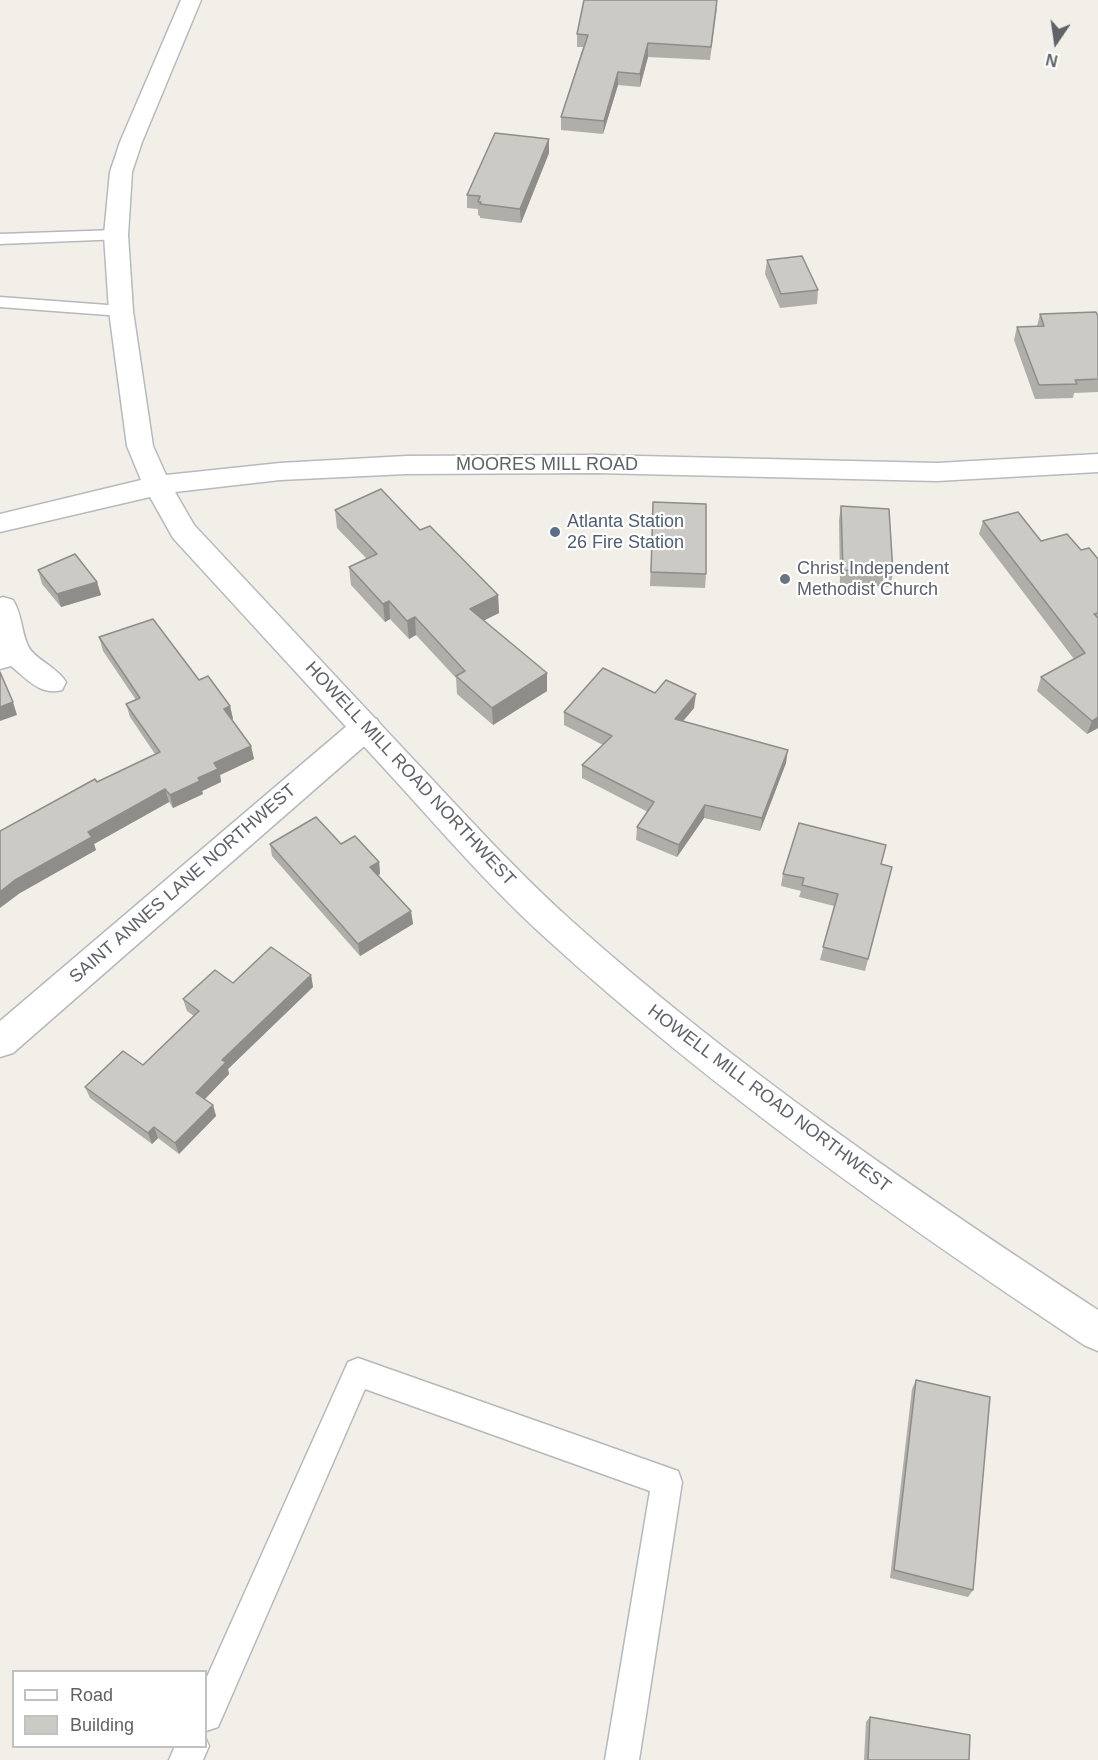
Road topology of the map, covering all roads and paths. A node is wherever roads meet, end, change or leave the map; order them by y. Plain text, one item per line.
1 (191, 0) edge
2 (116, 235) junction
3 (0, 239) edge
4 (0, 303) edge
5 (121, 311) junction
6 (1098, 463) edge
7 (158, 487) junction
8 (0, 523) edge
9 (3, 606) dead end
10 (7, 655) edge
11 (51, 682) dead end
12 (366, 727) junction
13 (0, 1042) edge
14 (1098, 1332) edge
15 (207, 1713) edge
16 (622, 1760) edge

1 - 2 main road, HOWELL MILL ROAD NORTHWEST
2 - 3 lane
2 - 5 main road, HOWELL MILL ROAD NORTHWEST
4 - 5 lane
5 - 7 main road, HOWELL MILL ROAD NORTHWEST
6 - 7 main road, MOORES MILL ROAD
7 - 8 main road, MOORES MILL ROAD
7 - 12 main road, HOWELL MILL ROAD NORTHWEST
9 - 10 main road
10 - 11 main road
12 - 13 main road, SAINT ANNES LANE NORTHWEST
12 - 14 main road, HOWELL MILL ROAD NORTHWEST
15 - 16 lane

